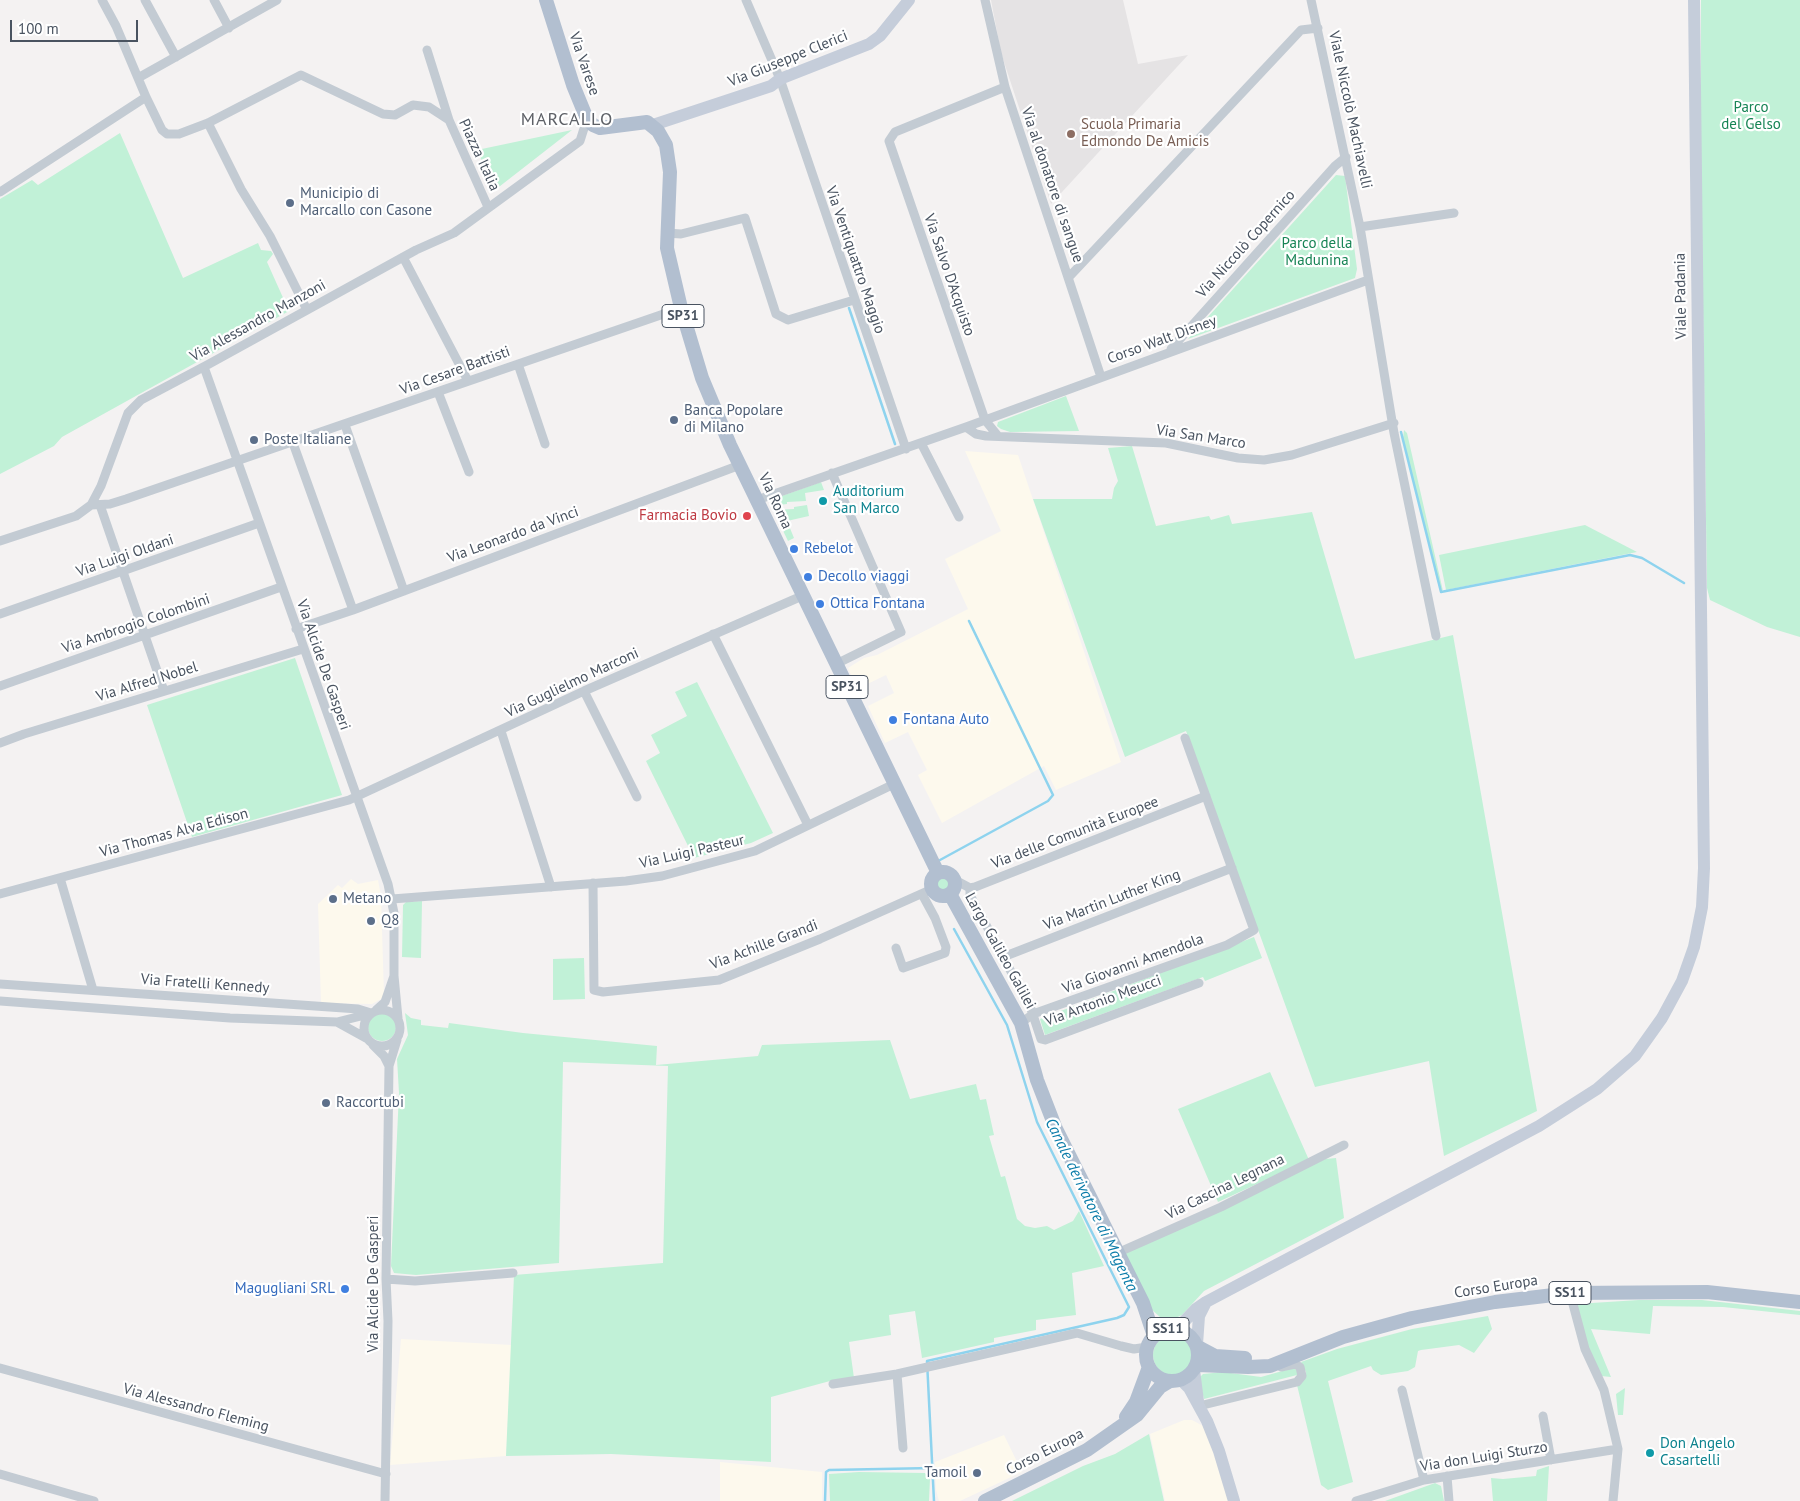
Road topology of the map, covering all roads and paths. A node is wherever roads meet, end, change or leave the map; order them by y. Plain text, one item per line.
1 (102, 0) edge
2 (145, 0) edge
3 (214, 0) edge
4 (277, 0) edge
5 (546, 0) edge
6 (746, 0) edge
7 (909, 0) edge
8 (985, 0) edge
9 (1311, 0) edge
10 (1694, 0) edge
11 (229, 28) junction
12 (1318, 28) junction
13 (427, 50) dead end
14 (176, 57) junction
15 (138, 78) junction
16 (780, 79) junction
17 (1005, 87) junction
18 (146, 97) junction
19 (587, 119) junction
20 (448, 120) junction
21 (208, 123) junction
22 (653, 124) junction
23 (604, 127) joint
24 (1346, 158) junction
25 (0, 192) edge
26 (488, 207) junction
27 (1454, 213) dead end
28 (1360, 227) junction
29 (667, 233) junction
30 (403, 257) junction
31 (1069, 277) junction
32 (1368, 280) junction
33 (854, 300) junction
34 (681, 308) junction
35 (307, 310) junction
36 (1170, 351) junction
37 (518, 364) junction
38 (204, 367) junction
39 (1101, 377) junction
40 (468, 381) junction
41 (438, 392) junction
42 (985, 420) junction
43 (1394, 423) junction
44 (345, 425) junction
45 (966, 427) junction
46 (998, 436) junction
47 (293, 443) junction
48 (921, 443) junction
49 (545, 444) dead end
50 (906, 449) junction
51 (238, 461) junction
52 (740, 465) junction
53 (469, 472) dead end
54 (832, 473) junction
55 (757, 500) junction
56 (100, 505) junction
57 (959, 517) dead end
58 (259, 523) junction
59 (0, 541) edge
60 (123, 572) junction
61 (281, 587) junction
62 (404, 591) junction
63 (802, 596) junction
64 (352, 610) junction
65 (0, 614) edge
66 (296, 629) junction
67 (713, 634) junction
68 (144, 635) junction
69 (1436, 636) dead end
70 (303, 649) junction
71 (836, 664) junction
72 (0, 686) edge
73 (164, 691) junction
74 (584, 691) junction
75 (500, 731) junction
76 (1184, 738) dead end
77 (0, 744) edge
78 (894, 784) junction
79 (1206, 796) junction
80 (637, 797) dead end
81 (355, 798) junction
82 (808, 825) junction
83 (1232, 868) junction
84 (938, 873) junction
85 (60, 878) junction
86 (955, 880) junction
87 (593, 883) junction
88 (551, 887) junction
89 (970, 888) junction
90 (927, 891) junction
91 (0, 894) edge
92 (950, 894) junction
93 (392, 899) junction
94 (896, 948) dead end
95 (1003, 957) junction
96 (394, 976) junction
97 (1199, 983) dead end
98 (0, 984) edge
99 (93, 990) junction
100 (0, 1002) edge
101 (373, 1012) junction
102 (1033, 1014) junction
103 (398, 1018) junction
104 (337, 1022) junction
105 (1021, 1023) junction
106 (397, 1038) junction
107 (369, 1041) junction
108 (389, 1066) junction
109 (1344, 1145) dead end
110 (1117, 1253) junction
111 (513, 1273) dead end
112 (386, 1279) junction
113 (1570, 1293) junction
114 (1206, 1302) junction
115 (1800, 1302) edge
116 (1143, 1303) junction
117 (1176, 1329) junction
118 (1150, 1341) junction
119 (1197, 1346) junction
120 (1292, 1355) junction
121 (1149, 1367) junction
122 (1230, 1367) junction
123 (0, 1368) edge
124 (1196, 1368) junction
125 (897, 1374) junction
126 (1176, 1381) junction
127 (832, 1384) dead end
128 (1402, 1390) dead end
129 (1199, 1406) junction
130 (1543, 1416) dead end
131 (1120, 1428) junction
132 (902, 1448) dead end
133 (1618, 1449) junction
134 (1551, 1460) junction
135 (0, 1474) edge
136 (386, 1474) junction
137 (1447, 1476) junction
138 (1424, 1480) junction
139 (94, 1501) edge
140 (385, 1501) edge
141 (985, 1501) edge
142 (1234, 1501) edge
143 (1356, 1501) edge
144 (1449, 1501) edge
145 (1613, 1501) edge

1 - 15 street
2 - 14 street
3 - 11 street
4 - 11 street
5 - 19 main road, Via Varese
6 - 16 street, Via Ventiquattro Maggio
7 - 16 street, Via Giuseppe Clerici
8 - 17 street, Via al donatore di sangue
9 - 12 street, Viale Niccolò Machiavelli
10 - 114 street, Viale Padania
11 - 14 street
12 - 24 street, Viale Niccolò Machiavelli
12 - 31 street
13 - 20 street
14 - 15 street
15 - 18 street
16 - 22 street, Via Giuseppe Clerici
16 - 33 street, Via Ventiquattro Maggio
17 - 31 street, Via al donatore di sangue
17 - 42 street, Via Salvo D'Acquisto
18 - 21 street
18 - 25 street
19 - 23 main road, Via Varese
19 - 26 street, Piazza Italia
20 - 21 street, Piazza Italia
20 - 26 street, Piazza Italia
21 - 35 street
22 - 23 main road, Via Giuseppe Clerici
22 - 29 main road, Via Roma / SP31
24 - 28 street, Viale Niccolò Machiavelli
24 - 36 street, Via Niccolò Copernico
26 - 30 street, Via Alessandro Manzoni
27 - 28 street
28 - 32 street, Viale Niccolò Machiavelli
29 - 33 street
29 - 34 main road, Via Roma / SP31
30 - 35 street, Via Alessandro Manzoni
30 - 40 street
31 - 39 street, Via al donatore di sangue
32 - 36 street, Corso Walt Disney
32 - 43 street, Viale Niccolò Machiavelli
33 - 50 street, Via Ventiquattro Maggio
34 - 37 street, Via Cesare Battisti
34 - 52 main road, Via Roma / SP31
35 - 38 street, Via Alessandro Manzoni
36 - 39 street, Corso Walt Disney
37 - 40 street, Via Cesare Battisti
37 - 49 street
38 - 51 street, Via Alcide De Gasperi
38 - 56 street, Via Alessandro Manzoni
39 - 42 street, Corso Walt Disney
40 - 41 street, Via Cesare Battisti
41 - 44 street, Via Cesare Battisti
41 - 53 street
42 - 45 street, Corso Walt Disney
42 - 46 street
43 - 46 street, Via San Marco
43 - 69 street, Viale Niccolò Machiavelli
44 - 47 street, Via Cesare Battisti
44 - 62 street
45 - 46 street, Via San Marco
45 - 48 street
47 - 51 street, Via Cesare Battisti
47 - 64 street
48 - 50 street
48 - 57 street
50 - 54 street
51 - 56 street, Via Cesare Battisti
51 - 58 street, Via Alcide De Gasperi
52 - 55 main road, Via Roma / SP31
52 - 62 street, Via Leonardo da Vinci
54 - 55 street
54 - 71 street
55 - 63 main road, Via Roma / SP31
56 - 59 street, Via Cesare Battisti
56 - 60 street
58 - 60 street, Via Luigi Oldani
58 - 61 street, Via Alcide De Gasperi
60 - 65 street, Via Luigi Oldani
60 - 68 street
61 - 66 street, Via Alcide De Gasperi
61 - 68 street, Via Ambrogio Colombini
62 - 64 street, Via Leonardo da Vinci
63 - 67 street, Via Guglielmo Marconi
63 - 71 main road, Via Roma / SP31
64 - 66 street, Via Leonardo da Vinci
66 - 70 street, Via Alcide De Gasperi
67 - 74 street, Via Guglielmo Marconi
67 - 82 street
68 - 72 street, Via Ambrogio Colombini
68 - 73 street
70 - 73 street, Via Alfred Nobel
70 - 81 street, Via Alcide De Gasperi
71 - 78 main road, Via Roma / SP31
73 - 77 street, Via Alfred Nobel
74 - 75 street, Via Guglielmo Marconi
74 - 80 street
75 - 81 street, Via Guglielmo Marconi
75 - 88 street
76 - 79 street
78 - 82 street, Via Luigi Pasteur
78 - 84 main road, Via Roma / SP31
79 - 83 street
79 - 89 street, Via delle Comunità Europee
81 - 85 street, Via Thomas Alva Edison
81 - 93 street, Via Alcide De Gasperi
82 - 87 street, Via Luigi Pasteur
83 - 95 street, Via Martin Luther King
83 - 102 street, Via Giovanni Amendola
84 - 86 main road
84 - 90 main road
85 - 91 street, Via Thomas Alva Edison
85 - 99 street
86 - 89 street
86 - 92 main road
87 - 88 street, Via Luigi Pasteur
87 - 90 street, Via Achille Grandi
88 - 93 street, Via Luigi Pasteur
89 - 95 street, Largo Galileo Galilei
90 - 92 main road
90 - 94 street
92 - 105 main road, Largo Galileo Galilei
93 - 96 street, Via Alcide De Gasperi
95 - 102 street, Largo Galileo Galilei
96 - 101 street, Via Alcide De Gasperi
96 - 103 street, Via Alcide De Gasperi
97 - 102 street, Via Antonio Meucci
98 - 99 street, Via Fratelli Kennedy
99 - 101 street, Via Fratelli Kennedy
100 - 104 street, Via Fratelli Kennedy
101 - 103 street
101 - 104 street, Via Fratelli Kennedy
101 - 107 street
102 - 105 street, Via Giovanni Amendola
103 - 106 street
104 - 107 street, Via Fratelli Kennedy
105 - 110 main road, Largo Galileo Galilei
106 - 107 street
106 - 108 street, Via Alcide De Gasperi
107 - 108 street
108 - 112 street, Via Alcide De Gasperi
109 - 110 street, Via Cascina Legnana
110 - 116 main road
111 - 112 street
112 - 136 street, Via Alcide De Gasperi
113 - 115 main road, Corso Europa / SS11
113 - 120 main road, Corso Europa / SS11
113 - 133 street
114 - 117 street
114 - 119 street
116 - 117 main road
116 - 118 main road
117 - 118 main road, SS11
117 - 119 main road, SS11
118 - 121 main road, SS11
118 - 125 street
119 - 120 main road, Corso Europa / SS11
119 - 124 main road, SS11
120 - 122 main road, Corso Europa / SS11
121 - 126 main road
121 - 131 main road, Corso Europa
122 - 124 main road, Corso Europa / SS11
122 - 129 street
123 - 136 street, Via Alessandro Fleming
124 - 126 main road
124 - 129 street
125 - 127 street
125 - 132 street
126 - 129 street
126 - 131 main road, Corso Europa
128 - 138 street
129 - 142 street
130 - 134 street
131 - 141 main road, Corso Europa
133 - 134 street, Via don Luigi Sturzo
133 - 145 street
134 - 137 street, Via don Luigi Sturzo
135 - 139 street
136 - 140 street, Via Alcide De Gasperi
137 - 138 street, Via don Luigi Sturzo
137 - 144 street
138 - 143 street, Via don Luigi Sturzo

